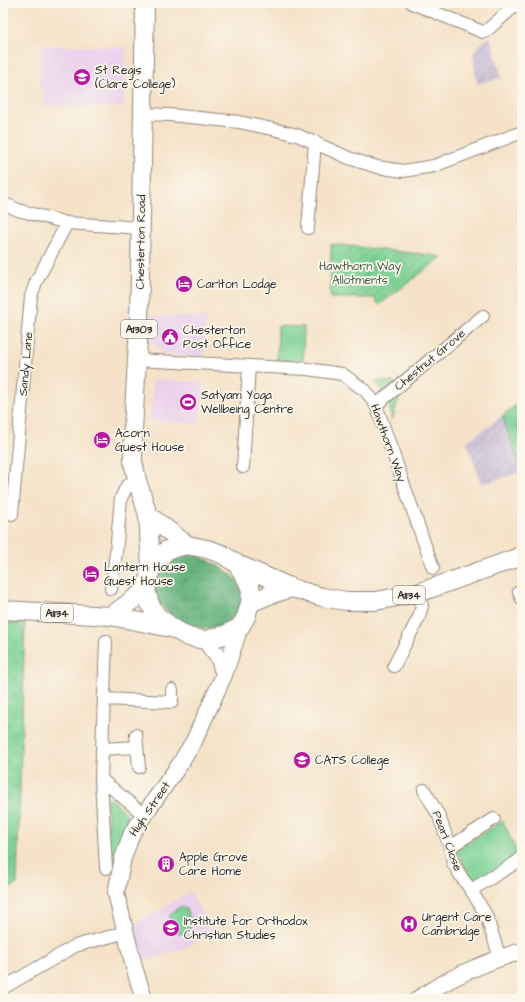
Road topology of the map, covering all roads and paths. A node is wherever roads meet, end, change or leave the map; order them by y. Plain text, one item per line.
1 (145, 3) edge
2 (412, 3) edge
3 (518, 3) edge
4 (142, 114) junction
5 (522, 132) edge
6 (315, 142) junction
7 (3, 203) edge
8 (67, 223) junction
9 (141, 228) junction
10 (308, 228) dead end
11 (483, 316) dead end
12 (137, 360) junction
13 (249, 366) junction
14 (376, 405) junction
15 (243, 467) dead end
16 (137, 480) junction
17 (12, 514) dead end
18 (148, 515) junction
19 (187, 545) junction
20 (522, 556) edge
21 (237, 564) junction
22 (151, 568) junction
23 (432, 568) dead end
24 (292, 588) junction
25 (111, 590) dead end
26 (146, 590) junction
27 (418, 593) junction
28 (250, 603) junction
29 (3, 610) edge
30 (111, 616) junction
31 (240, 627) junction
32 (173, 628) junction
33 (205, 640) junction
34 (106, 641) dead end
35 (394, 666) dead end
36 (224, 675) junction
37 (172, 690) dead end
38 (104, 699) junction
39 (102, 749) junction
40 (139, 767) dead end
41 (101, 779) junction
42 (424, 790) dead end
43 (144, 815) junction
44 (494, 819) dead end
45 (450, 846) junction
46 (522, 856) edge
47 (106, 868) dead end
48 (472, 890) junction
49 (124, 932) junction
50 (522, 951) edge
51 (500, 958) junction
52 (3, 988) edge
53 (144, 999) edge
54 (418, 999) edge

1 - 4 main road, Chesterton Road / A1303
2 - 3 street
4 - 6 street
4 - 9 main road, Chesterton Road / A1303
5 - 6 street
6 - 10 street
7 - 8 street
8 - 9 street
8 - 17 street, Sandy Lane
9 - 12 main road, Chesterton Road / A1303
11 - 14 street, Chestnut Grove
12 - 13 street, Hawthorn Way
12 - 16 main road, Chesterton Road / A1303
13 - 14 street, Hawthorn Way
13 - 15 street
14 - 23 street, Hawthorn Way
16 - 18 main road, Chesterton Road / A1303
16 - 25 street
18 - 19 main road
18 - 22 main road, Chesterton Road / A1303
19 - 21 main road
19 - 22 main road
20 - 27 main road, A1134
21 - 24 main road, A1134
21 - 28 main road
22 - 26 main road
24 - 27 main road, A1134
24 - 28 main road
26 - 30 main road
26 - 32 main road
27 - 35 street
28 - 31 main road
29 - 30 main road, A1134
30 - 32 main road, A1134
31 - 33 main road
31 - 36 street, High Street
32 - 33 main road
33 - 36 street
34 - 38 street
36 - 43 street, High Street
37 - 38 street
38 - 39 street
39 - 40 street
39 - 41 street
41 - 43 street
41 - 47 street
42 - 45 street, Pearl Close
43 - 49 street, High Street
44 - 45 street
45 - 48 street, Pearl Close
46 - 48 street
48 - 51 street, Pearl Close
49 - 52 street
49 - 53 street, High Street
50 - 51 street
51 - 54 street

